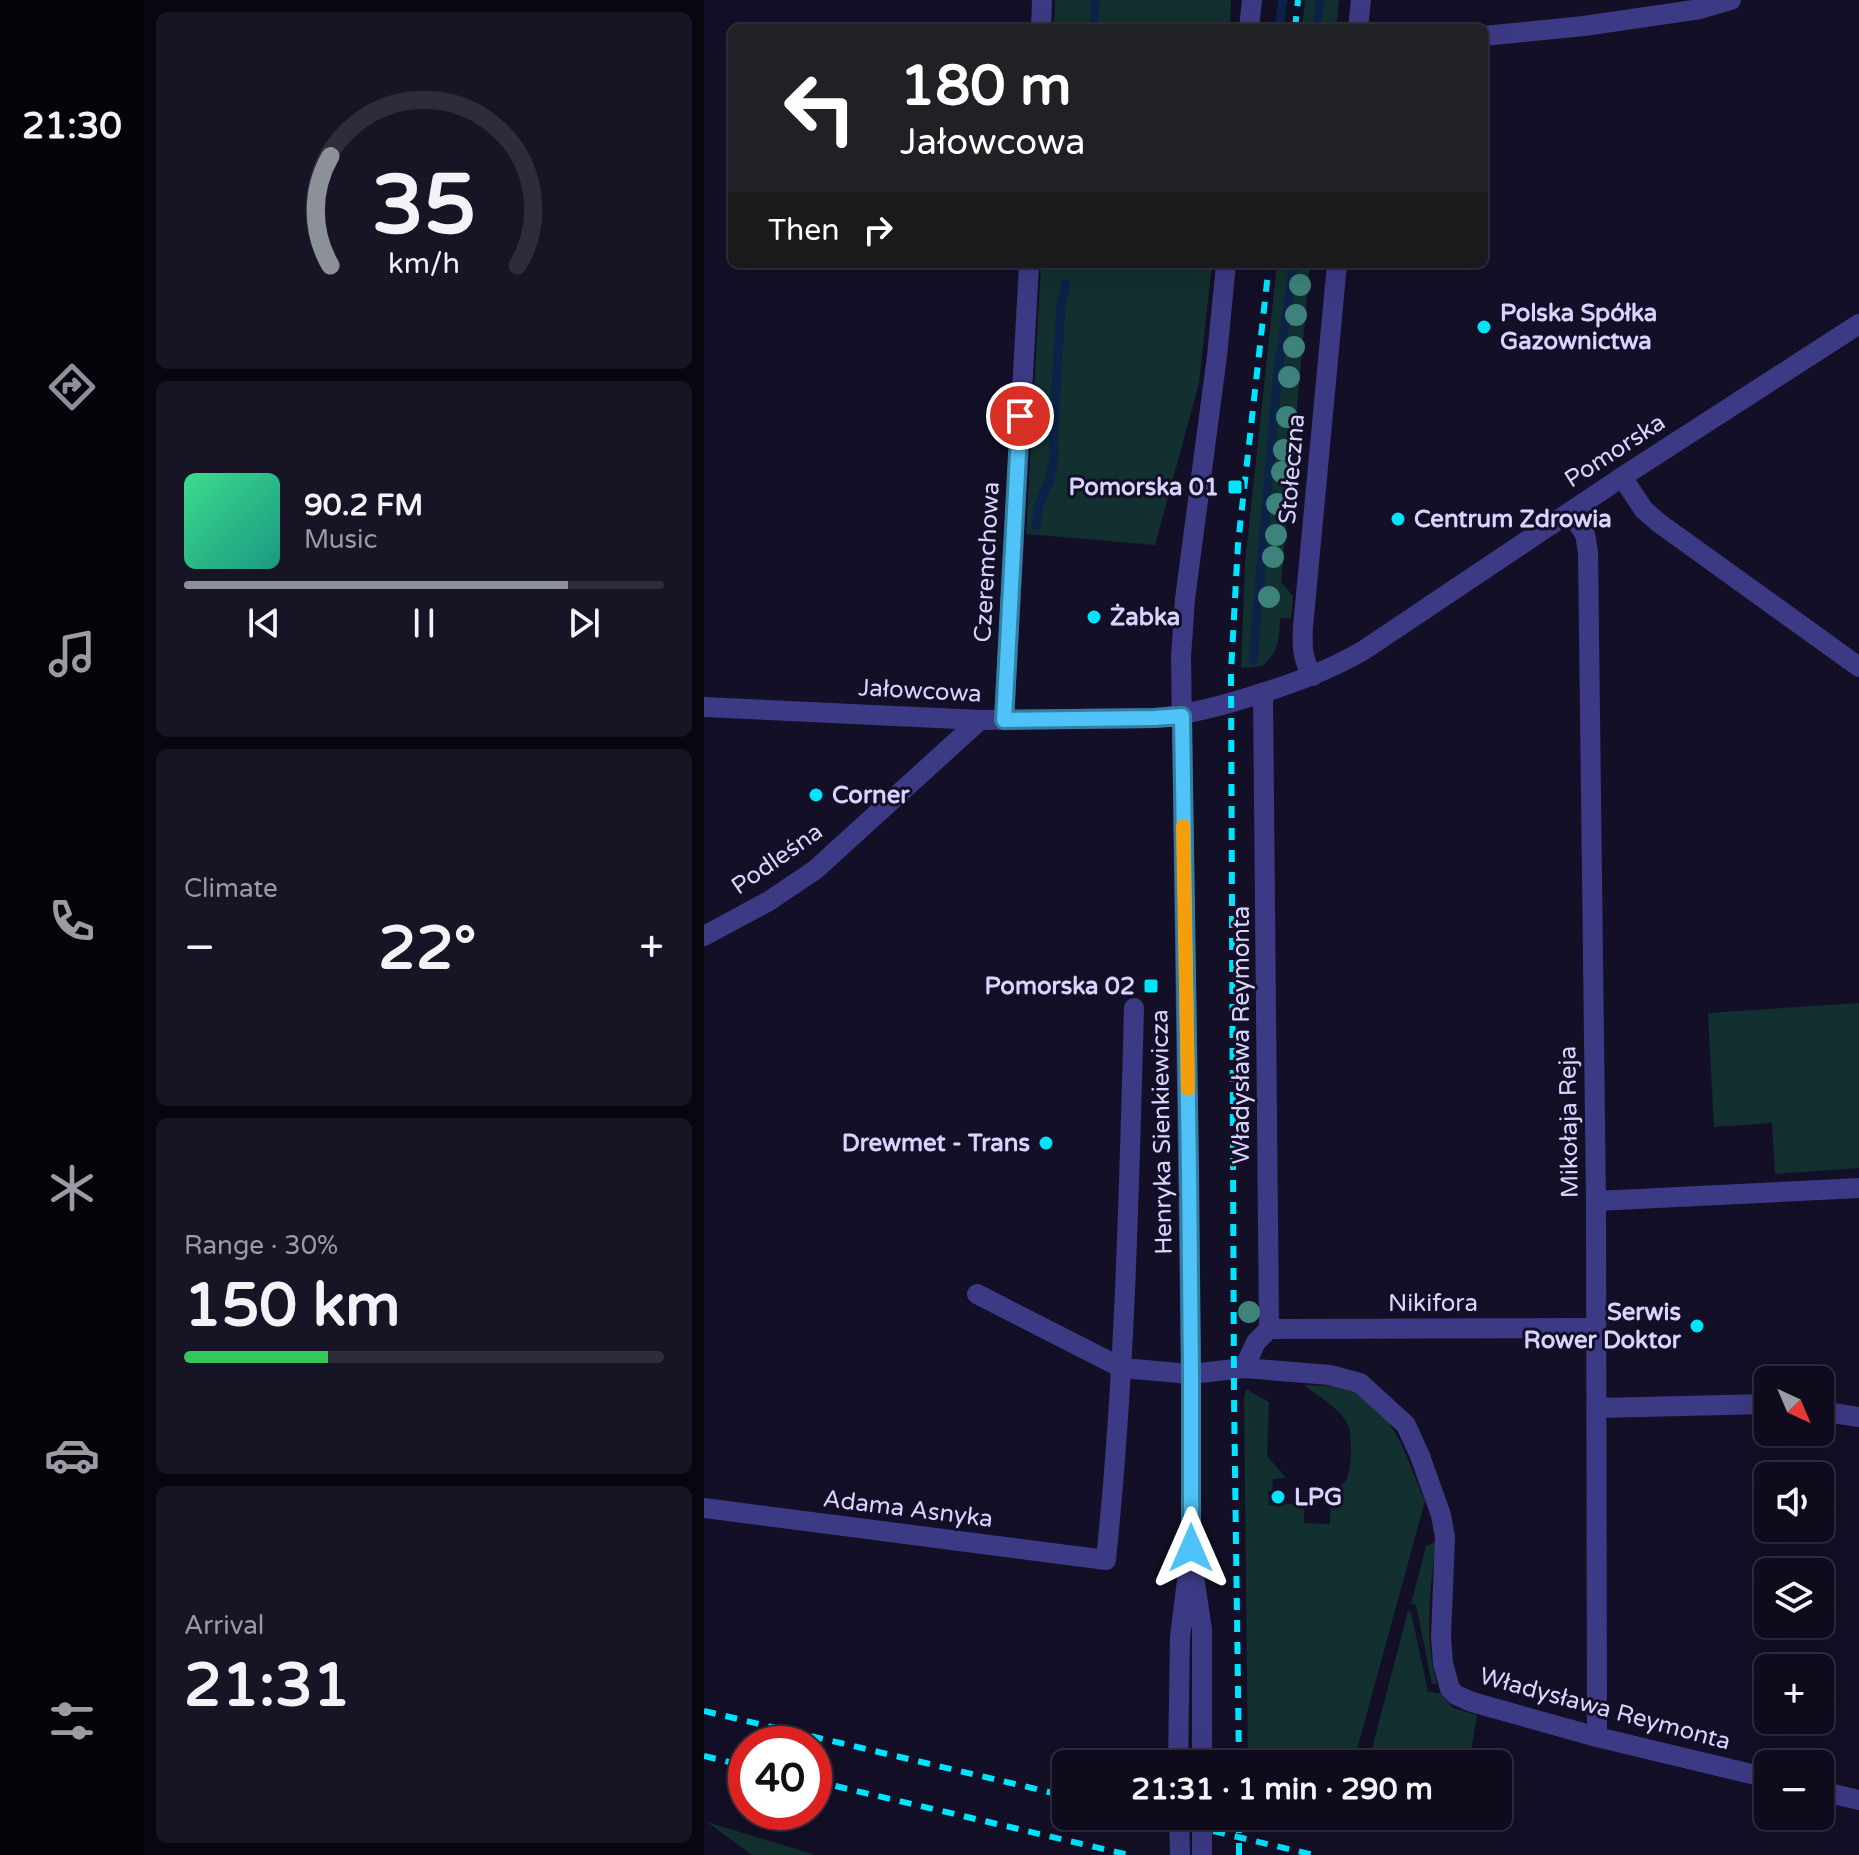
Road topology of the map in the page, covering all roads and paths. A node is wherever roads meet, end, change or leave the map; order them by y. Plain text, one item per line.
1 (1042, 0) edge
2 (1252, 0) edge
3 (1361, 0) edge
4 (1731, 0) edge
5 (1041, 24) edge
6 (1249, 24) edge
7 (1358, 24) edge
8 (1488, 36) edge
9 (1029, 268) edge
10 (1226, 268) edge
11 (1337, 268) edge
12 (1859, 324) edge
13 (1622, 477) junction
14 (1570, 512) junction
15 (1859, 667) edge
16 (1313, 676) junction
17 (1263, 693) junction
18 (704, 707) edge
19 (1182, 716) junction
20 (980, 720) junction
21 (1004, 720) junction
22 (704, 936) edge
23 (1134, 1008) dead end
24 (1859, 1188) edge
25 (1596, 1201) junction
26 (977, 1294) dead end
27 (1596, 1328) junction
28 (1269, 1329) junction
29 (1122, 1368) junction
30 (1244, 1368) junction
31 (1191, 1374) junction
32 (1754, 1404) edge
33 (1597, 1408) junction
34 (1834, 1413) edge
35 (1859, 1417) edge
36 (704, 1508) edge
37 (1191, 1548) junction
38 (1597, 1737) junction
39 (1178, 1750) edge
40 (1202, 1750) edge
41 (1754, 1775) edge
42 (1834, 1794) edge
43 (1859, 1800) edge
44 (1179, 1830) edge
45 (1202, 1830) edge
46 (1180, 1855) edge
47 (1202, 1855) edge

1 - 5 street
2 - 6 street
3 - 7 street
4 - 8 street
9 - 21 street, Czeremchowa
10 - 19 street, Henryka Sienkiewicza
11 - 16 street, Stołeczna
12 - 13 street, Pomorska
13 - 14 street, Pomorska
13 - 15 street
14 - 16 street, Pomorska
14 - 25 street, Mikołaja Reja
16 - 17 street, Pomorska
17 - 19 street, Pomorska
17 - 28 street, Władysława Reymonta
18 - 20 street, Jałowcowa
19 - 21 street, Jałowcowa
19 - 31 street, Henryka Sienkiewicza
20 - 21 street, Jałowcowa
20 - 22 street, Podleśna
23 - 29 street
24 - 25 street
25 - 27 street, Mikołaja Reja
26 - 29 street
27 - 28 street, Nikifora
27 - 33 street, Mikołaja Reja
28 - 30 street
29 - 31 street, Władysława Reymonta
29 - 36 street, Adama Asnyka
30 - 31 street, Władysława Reymonta
30 - 38 street, Władysława Reymonta
31 - 37 street, Henryka Sienkiewicza
32 - 33 street
33 - 38 street, Mikołaja Reja
34 - 35 street
37 - 39 street, Henryka Sienkiewicza
37 - 40 street, Henryka Sienkiewicza
38 - 41 street, Władysława Reymonta
42 - 43 street
44 - 46 street, bridge
45 - 47 street, bridge

